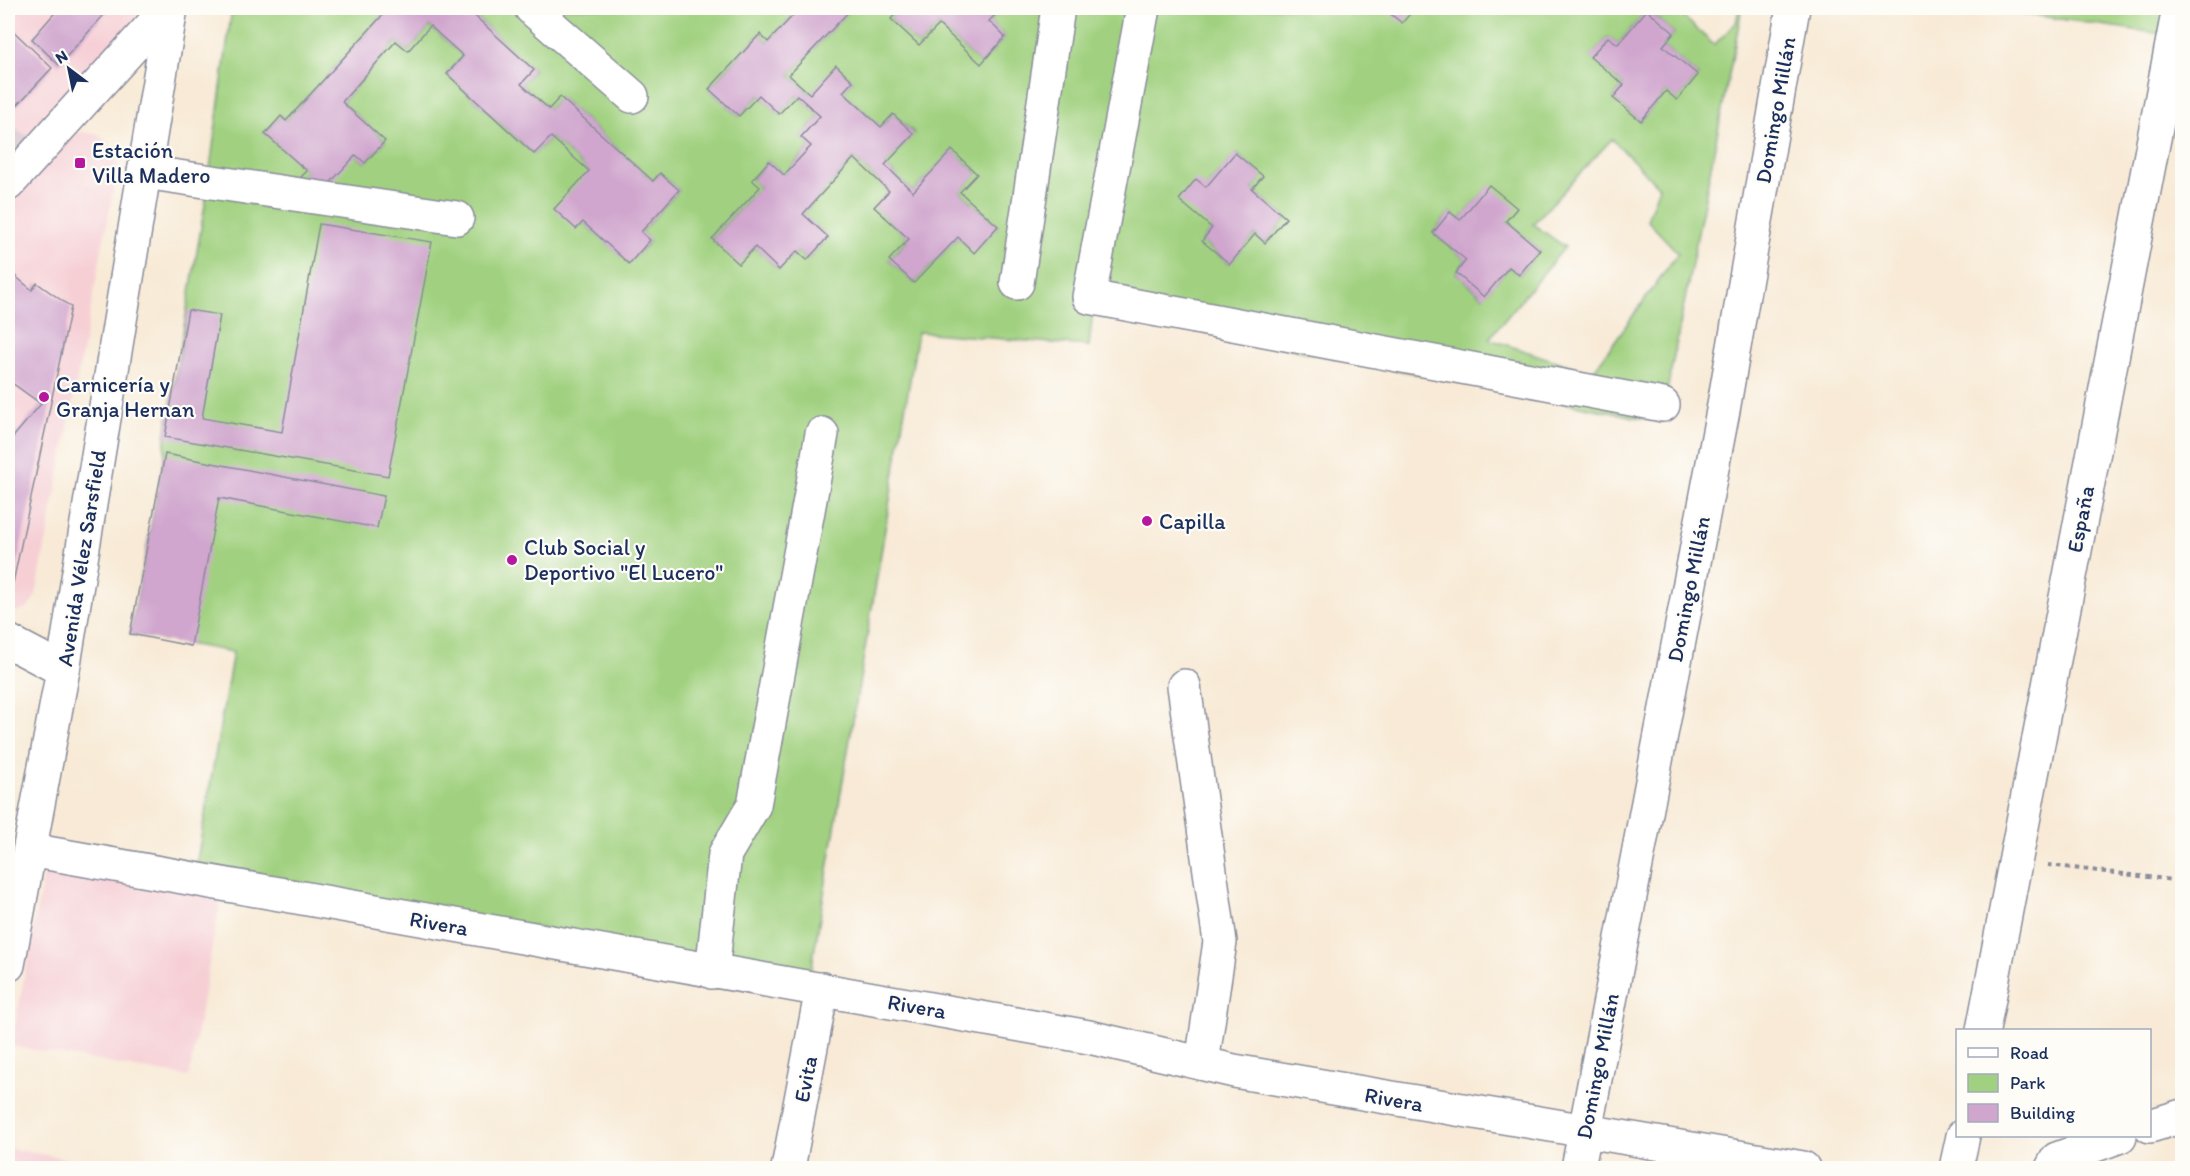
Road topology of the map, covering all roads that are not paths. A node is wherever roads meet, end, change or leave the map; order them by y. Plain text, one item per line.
1 (170, 8) edge
2 (531, 8) edge
3 (1058, 8) edge
4 (1143, 8) edge
5 (1793, 8) edge
6 (2179, 8) edge
7 (632, 96) dead end
8 (14, 166) edge
9 (144, 172) junction
10 (457, 218) dead end
11 (1017, 283) dead end
12 (1663, 405) dead end
13 (822, 434) dead end
14 (8, 641) edge
15 (63, 670) junction
16 (1184, 686) dead end
17 (30, 850) junction
18 (8, 965) edge
19 (711, 972) junction
20 (822, 989) junction
21 (1983, 1029) edge
22 (1202, 1063) junction
23 (2182, 1116) edge
24 (2151, 1126) edge
25 (1585, 1131) junction
26 (1963, 1137) edge
27 (2117, 1137) edge
28 (788, 1168) edge
29 (1578, 1168) edge
30 (1803, 1168) edge
31 (1956, 1168) edge
32 (2052, 1168) edge

1 - 8 street
1 - 9 street, Avenida Vélez Sarsfield
2 - 7 street
3 - 11 street
4 - 12 street
5 - 25 street, Domingo Millán
6 - 21 street, España
9 - 10 street
9 - 15 street, Avenida Vélez Sarsfield
13 - 19 street
14 - 15 street
15 - 17 street, Avenida Vélez Sarsfield
16 - 22 street
17 - 18 street, Avenida Vélez Sarsfield
17 - 19 street, Rivera
19 - 20 street, Rivera
20 - 22 street, Rivera
20 - 28 street, Evita
22 - 25 street, Rivera
23 - 24 street
25 - 29 street, Domingo Millán
25 - 30 street, Rivera
26 - 31 street
27 - 32 street

